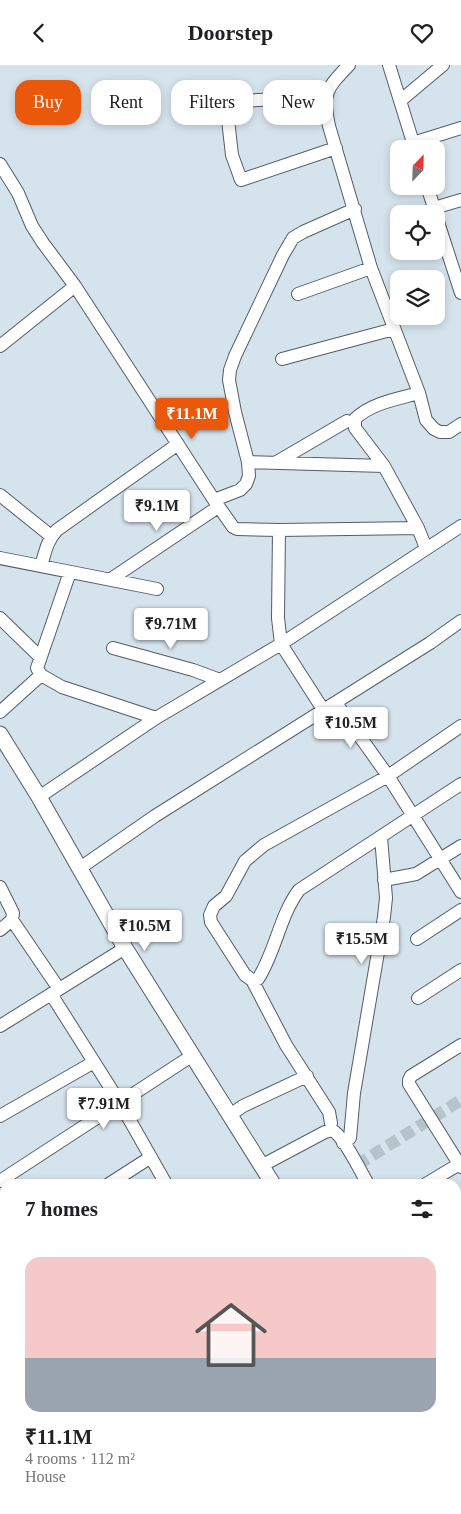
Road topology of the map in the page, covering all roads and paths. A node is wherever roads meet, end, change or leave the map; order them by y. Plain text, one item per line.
1 (349, 65) edge
2 (389, 65) edge
3 (442, 65) edge
4 (333, 84) edge
5 (263, 99) edge
6 (400, 101) junction
7 (329, 125) edge
8 (461, 128) edge
9 (412, 140) edge
10 (430, 140) edge
11 (336, 148) junction
12 (0, 164) edge
13 (461, 200) edge
14 (445, 208) edge
15 (355, 209) junction
16 (445, 238) edge
17 (371, 268) junction
18 (457, 269) edge
19 (75, 286) junction
20 (461, 293) edge
21 (298, 294) dead end
22 (394, 329) junction
23 (0, 347) edge
24 (282, 359) dead end
25 (419, 393) junction
26 (347, 421) dead end
27 (461, 424) edge
28 (178, 443) junction
29 (248, 462) junction
30 (275, 463) junction
31 (384, 466) junction
32 (0, 495) edge
33 (216, 504) junction
34 (461, 526) edge
35 (418, 528) junction
36 (279, 530) junction
37 (51, 536) junction
38 (426, 548) junction
39 (0, 558) edge
40 (41, 566) junction
41 (70, 572) junction
42 (111, 579) junction
43 (157, 589) dead end
44 (0, 618) edge
45 (461, 621) edge
46 (281, 644) junction
47 (113, 648) dead end
48 (40, 657) junction
49 (41, 675) junction
50 (220, 680) junction
51 (336, 703) junction
52 (324, 711) junction
53 (0, 712) edge
54 (156, 718) junction
55 (461, 726) edge
56 (3, 743) edge
57 (388, 776) junction
58 (461, 784) edge
59 (40, 797) junction
60 (414, 815) junction
61 (380, 837) junction
62 (461, 846) edge
63 (441, 858) junction
64 (80, 868) junction
65 (384, 880) junction
66 (0, 887) edge
67 (461, 892) edge
68 (461, 910) edge
69 (12, 920) junction
70 (0, 930) edge
71 (417, 939) dead end
72 (125, 948) junction
73 (461, 970) edge
74 (252, 980) junction
75 (55, 992) junction
76 (418, 997) dead end
77 (0, 1026) edge
78 (461, 1045) edge
79 (193, 1055) junction
80 (94, 1062) junction
81 (307, 1076) junction
82 (120, 1103) junction
83 (230, 1115) junction
84 (0, 1117) edge
85 (331, 1123) dead end
86 (343, 1143) junction
87 (151, 1157) junction
88 (460, 1165) edge
89 (261, 1166) junction
90 (3, 1179) edge
91 (116, 1179) edge
92 (163, 1179) edge
93 (270, 1179) edge
94 (365, 1179) edge
95 (435, 1179) edge

1 - 4 street
2 - 6 street
3 - 6 street
5 - 11 street
6 - 9 street
7 - 11 street
8 - 10 street
11 - 15 street
12 - 19 street
13 - 14 street
15 - 17 street
15 - 29 street
16 - 18 street
17 - 21 street
17 - 22 street
18 - 20 street
19 - 23 street
19 - 28 street
22 - 24 street
22 - 25 street
25 - 27 street
25 - 31 street
26 - 30 street
28 - 33 street
28 - 37 street
29 - 30 street
29 - 33 street
30 - 31 street
31 - 35 street
32 - 37 street
33 - 36 street
33 - 42 street
34 - 38 street
35 - 36 street
35 - 38 street
36 - 46 street
37 - 40 street
38 - 46 street
39 - 40 street
40 - 41 street
41 - 42 street
41 - 48 street
42 - 43 street
44 - 48 street
45 - 51 street
46 - 50 street
46 - 52 street
47 - 50 street
48 - 49 street
49 - 53 street
49 - 54 street
50 - 54 street
51 - 52 street
51 - 57 street
52 - 64 street
54 - 59 street
55 - 57 street
56 - 59 street
57 - 60 street
57 - 74 street
58 - 60 street
59 - 64 street
60 - 61 street
60 - 63 street
61 - 65 street
61 - 74 street
62 - 63 street
63 - 65 street
63 - 67 street
64 - 72 street
65 - 86 street
66 - 69 street
68 - 71 street
69 - 70 street
69 - 75 street
72 - 75 street
72 - 79 street
73 - 76 street
74 - 81 street
75 - 77 street
75 - 80 street
78 - 88 street
79 - 82 street
79 - 83 street
80 - 82 street
80 - 84 street
81 - 83 street
81 - 85 street
82 - 87 street
82 - 90 street
83 - 89 street
86 - 89 street
86 - 94 street
87 - 91 street
87 - 92 street
88 - 95 street
89 - 93 street

